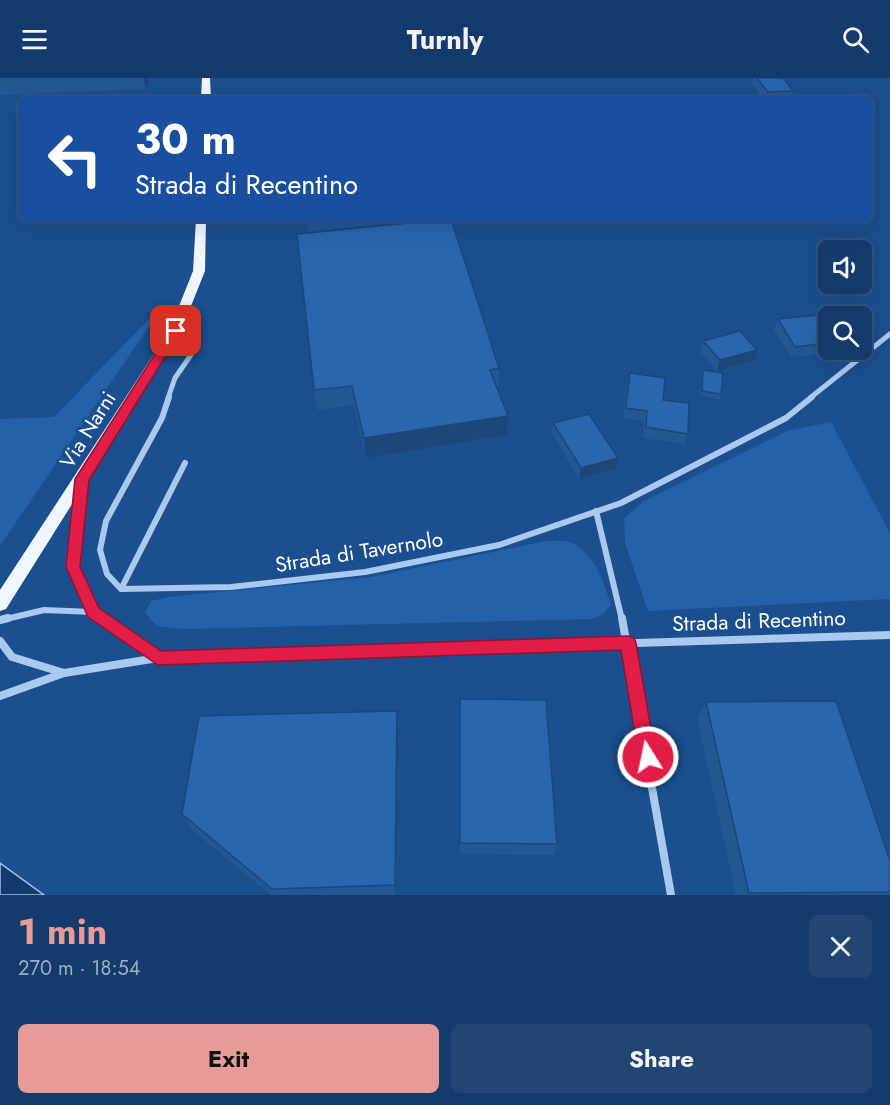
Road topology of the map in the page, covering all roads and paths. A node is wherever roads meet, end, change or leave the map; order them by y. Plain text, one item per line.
1 (206, 78) edge
2 (206, 96) edge
3 (201, 222) edge
4 (890, 334) edge
5 (195, 349) dead end
6 (185, 463) dead end
7 (82, 479) junction
8 (596, 511) junction
9 (121, 588) junction
10 (0, 604) edge
11 (93, 612) junction
12 (0, 621) edge
13 (890, 634) edge
14 (0, 641) edge
15 (628, 643) junction
16 (158, 658) junction
17 (64, 673) junction
18 (0, 696) edge
19 (671, 895) edge

1 - 2 main road
3 - 7 main road, Via Narni
4 - 8 street, Strada di Tavernolo
5 - 9 street
6 - 9 street
7 - 10 main road, Via Narni
7 - 11 street
8 - 9 street, Strada di Tavernolo
8 - 15 street
11 - 12 street
11 - 16 street
13 - 15 street, Strada di Recentino
14 - 17 street, Strada di Recentino
15 - 16 street, Strada di Recentino
15 - 19 street
16 - 17 street, Strada di Recentino
17 - 18 street, Strada di Recentino

